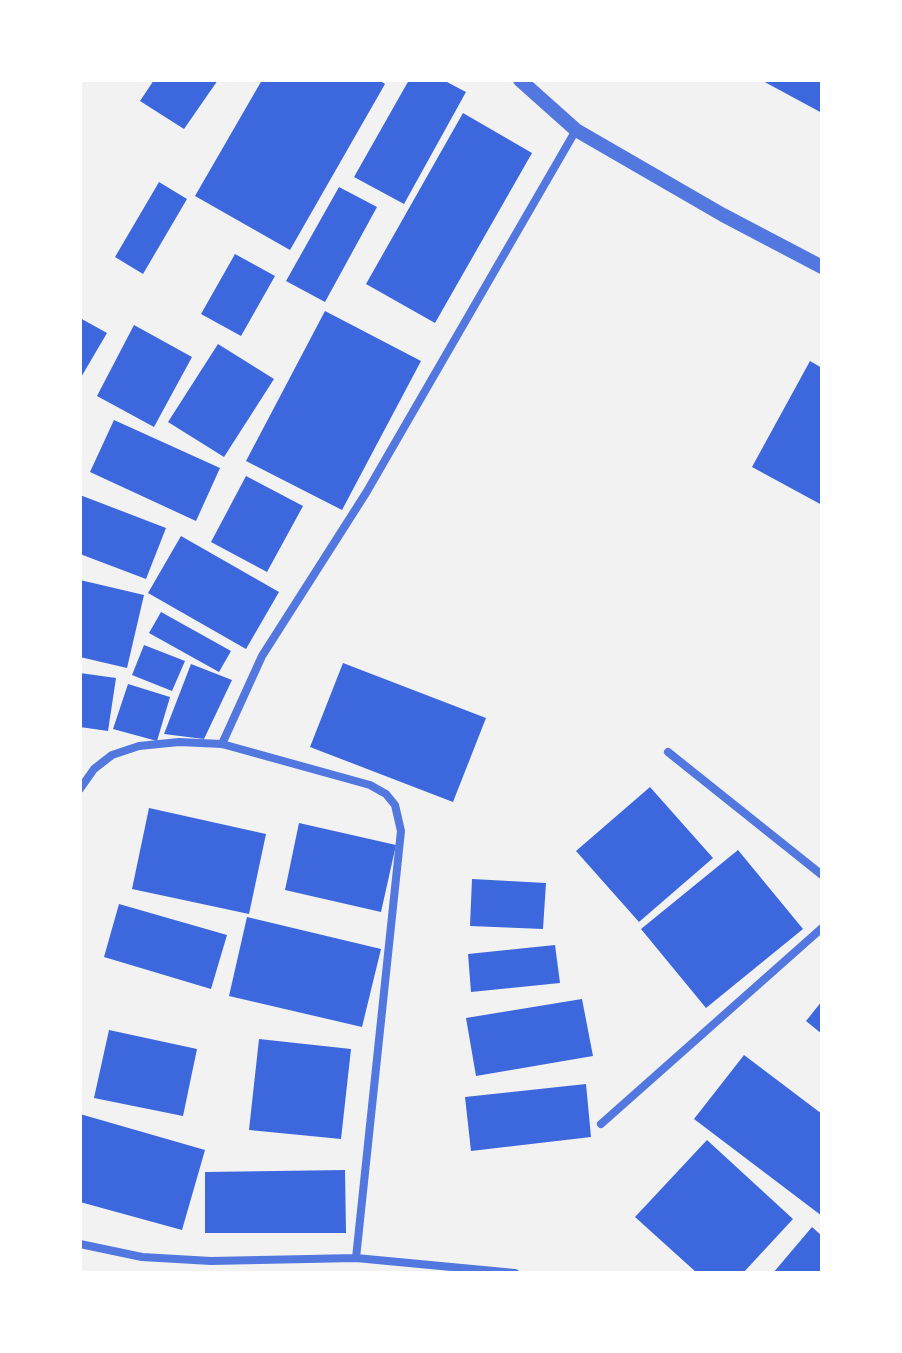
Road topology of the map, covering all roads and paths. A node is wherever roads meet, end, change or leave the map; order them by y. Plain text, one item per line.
1 (520, 80) edge
2 (576, 130) junction
3 (822, 267) edge
4 (222, 744) junction
5 (668, 752) dead end
6 (80, 789) edge
7 (822, 875) edge
8 (822, 928) edge
9 (601, 1124) dead end
10 (80, 1244) edge
11 (356, 1258) junction
12 (515, 1273) edge

1 - 2 street
2 - 3 street
2 - 4 street
4 - 6 street
4 - 11 street
5 - 7 street
8 - 9 street
10 - 11 street
11 - 12 street

